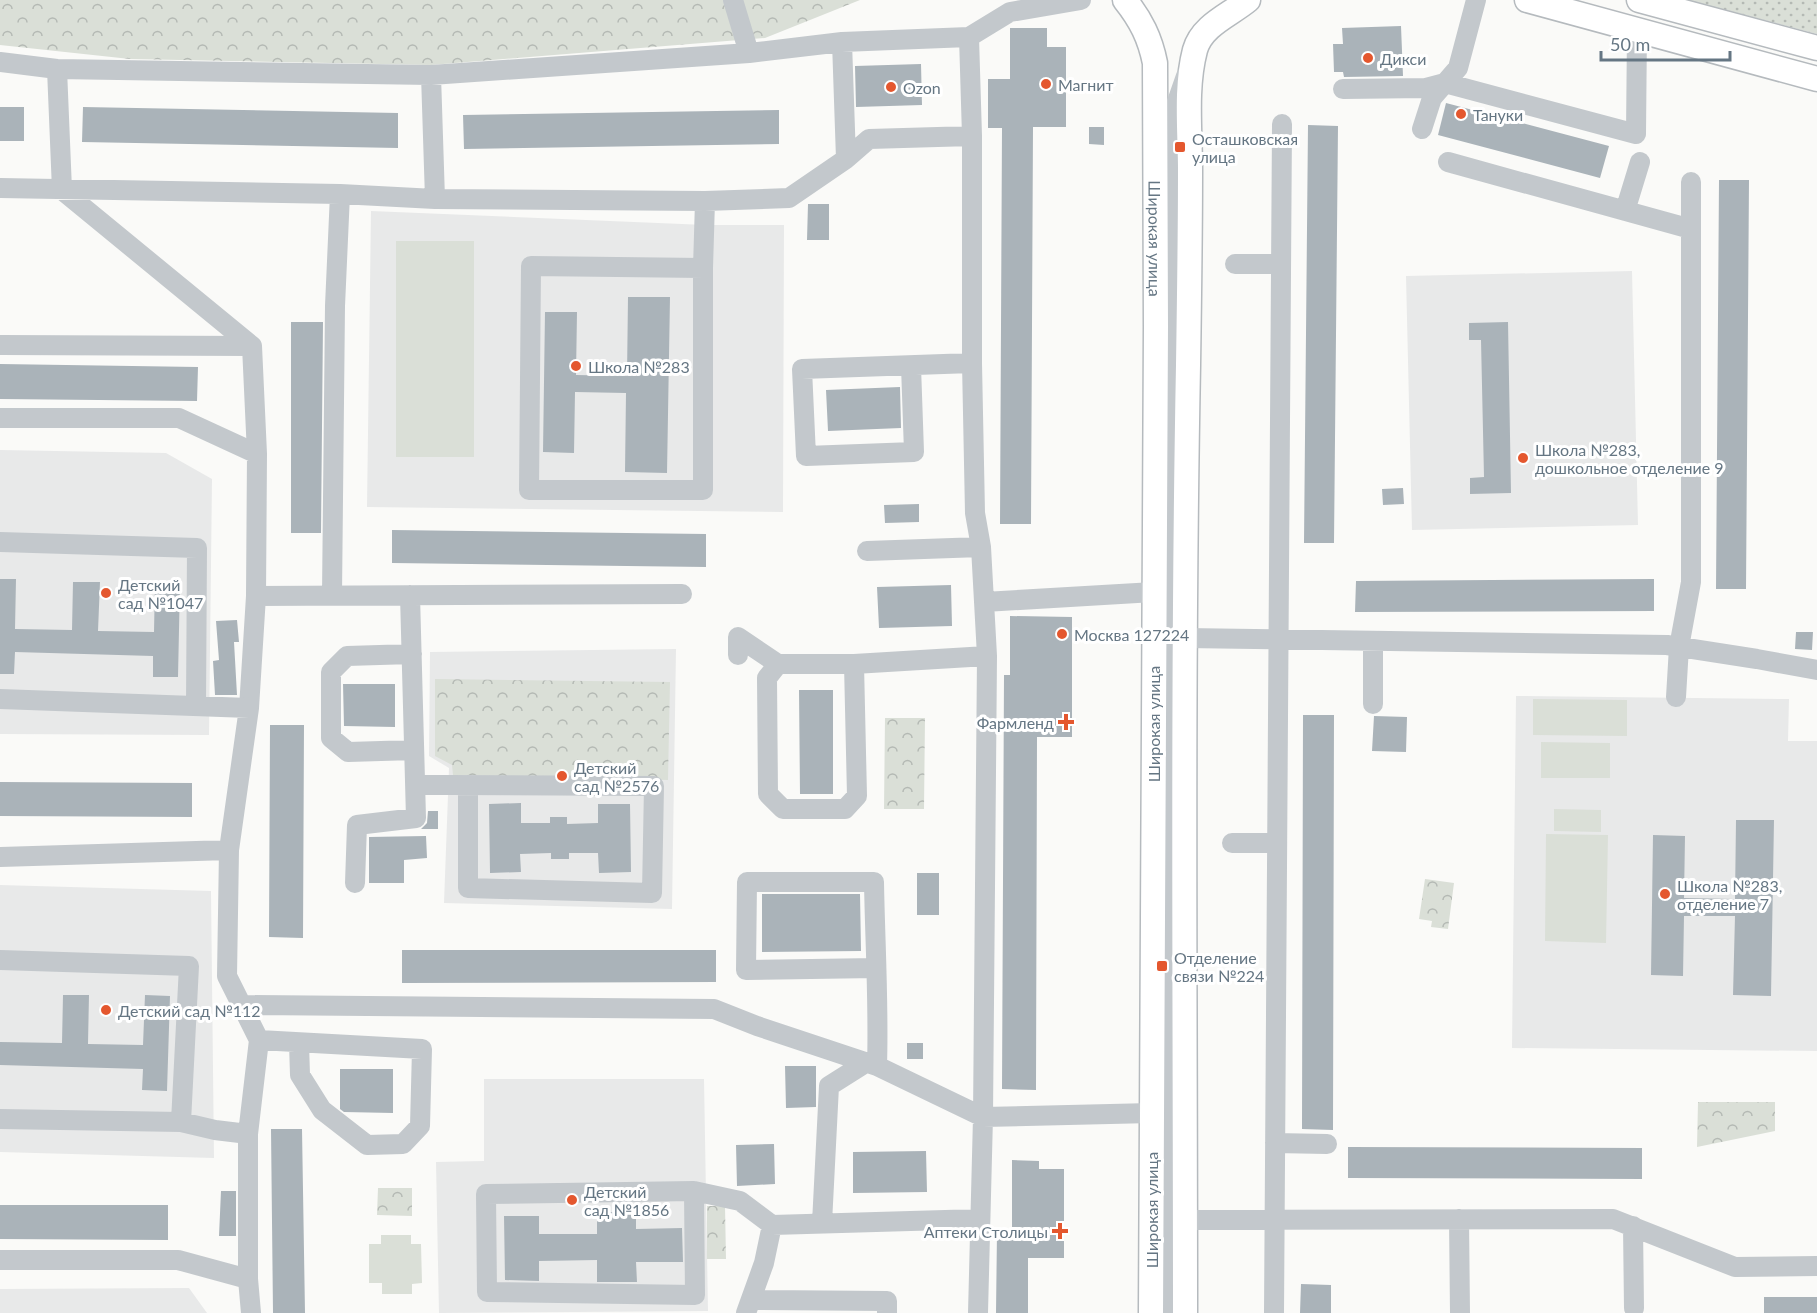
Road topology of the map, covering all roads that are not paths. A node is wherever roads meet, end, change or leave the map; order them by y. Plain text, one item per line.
1 (733, 0) edge
2 (1081, 0) edge
3 (1125, 0) edge
4 (1248, 0) edge
5 (1476, 0) edge
6 (1527, 0) edge
7 (1639, 0) edge
8 (1705, 17) junction
9 (1637, 29) junction
10 (969, 37) junction
11 (842, 42) junction
12 (1698, 46) junction
13 (1816, 47) edge
14 (749, 53) junction
15 (1194, 55) junction
16 (0, 62) edge
17 (1155, 63) junction
18 (57, 69) junction
19 (431, 75) junction
20 (1817, 79) edge
21 (1445, 83) junction
22 (1343, 89) dead end
23 (1172, 116) junction
24 (1282, 124) dead end
25 (1422, 129) dead end
26 (972, 136) junction
27 (846, 159) junction
28 (1448, 162) dead end
29 (1640, 162) dead end
30 (1691, 182) dead end
31 (0, 188) edge
32 (62, 190) junction
33 (340, 194) junction
34 (435, 199) junction
35 (705, 201) junction
36 (1625, 211) junction
37 (1691, 229) junction
38 (1235, 264) dead end
39 (1281, 264) junction
40 (703, 268) junction
41 (0, 345) edge
42 (252, 346) junction
43 (1172, 347) junction
44 (972, 363) junction
45 (911, 366) junction
46 (0, 418) edge
47 (256, 454) junction
48 (0, 542) edge
49 (981, 548) junction
50 (867, 551) dead end
51 (1154, 592) junction
52 (682, 594) dead end
53 (332, 595) junction
54 (410, 595) junction
55 (256, 596) junction
56 (984, 602) junction
57 (1185, 639) junction
58 (1279, 640) junction
59 (1373, 641) junction
60 (1679, 647) junction
61 (412, 654) junction
62 (738, 655) dead end
63 (987, 656) junction
64 (777, 664) junction
65 (854, 664) junction
66 (1817, 670) edge
67 (1676, 698) dead end
68 (0, 699) edge
69 (1373, 704) dead end
70 (196, 705) junction
71 (249, 708) junction
72 (414, 750) junction
73 (415, 785) junction
74 (468, 785) junction
75 (1169, 789) junction
76 (1232, 843) dead end
77 (1277, 843) junction
78 (230, 850) junction
79 (0, 857) edge
80 (355, 883) dead end
81 (0, 960) edge
82 (876, 968) junction
83 (241, 1005) junction
84 (259, 1040) junction
85 (299, 1042) junction
86 (872, 1064) junction
87 (1152, 1113) junction
88 (983, 1117) junction
89 (0, 1119) edge
90 (181, 1122) junction
91 (248, 1134) junction
92 (1275, 1143) junction
93 (1327, 1144) dead end
94 (694, 1191) junction
95 (1151, 1203) junction
96 (1180, 1203) junction
97 (980, 1219) junction
98 (1275, 1219) junction
99 (1459, 1219) junction
100 (822, 1223) junction
101 (772, 1225) junction
102 (1633, 1226) junction
103 (0, 1260) edge
104 (1817, 1266) edge
105 (248, 1279) junction
106 (749, 1307) edge
107 (1634, 1308) dead end
108 (251, 1313) edge
109 (887, 1313) edge
110 (978, 1313) edge
111 (1151, 1313) edge
112 (1168, 1313) edge
113 (1185, 1313) edge
114 (1274, 1313) edge
115 (1460, 1313) edge

1 - 14 street
2 - 10 street
3 - 17 main road, Широкая улица
4 - 15 main road, Широкая улица
5 - 21 street
6 - 9 main road
7 - 8 main road
8 - 12 main road
8 - 13 main road
9 - 12 main road
9 - 21 street
10 - 11 street
10 - 26 street
11 - 14 street
11 - 27 street
12 - 20 main road
14 - 19 street
15 - 23 street, Широкая улица
15 - 43 main road, Широкая улица
16 - 18 street
17 - 23 street
17 - 43 main road, Широкая улица
18 - 19 street
18 - 32 street
19 - 34 street
21 - 22 street
21 - 25 street
23 - 43 street, Широкая улица
24 - 39 street
26 - 27 street
26 - 44 street
27 - 35 street
28 - 36 street
29 - 36 street
30 - 37 street
31 - 32 street
32 - 33 street
32 - 42 street
33 - 34 street
33 - 53 street
34 - 35 street
35 - 40 street
36 - 37 street
37 - 60 street
38 - 39 street
39 - 58 street
40 - 40 street
41 - 42 street
42 - 47 street
43 - 51 main road, Широкая улица
43 - 57 main road, Широкая улица
43 - 75 street, Широкая улица
44 - 45 street
44 - 49 street
45 - 45 street
46 - 47 street
47 - 55 street
48 - 70 street
49 - 50 street
49 - 56 street
51 - 56 street
51 - 75 main road, Широкая улица
52 - 54 street
53 - 54 street
53 - 55 street
54 - 61 street
55 - 71 street
56 - 63 street
57 - 58 street
57 - 75 main road, Широкая улица
58 - 59 street
58 - 77 street
59 - 60 street
59 - 69 street
60 - 66 street
60 - 67 street
61 - 72 street
61 - 72 street
62 - 64 street
63 - 65 street
63 - 88 street
64 - 65 street
64 - 65 street
68 - 70 street
70 - 71 street
71 - 78 street
72 - 73 street
73 - 74 street
73 - 80 street
74 - 74 street
75 - 87 main road, Широкая улица
75 - 96 main road, Широкая улица
76 - 77 street
77 - 92 street
78 - 79 street
78 - 83 street
81 - 90 street
82 - 82 street
82 - 86 street
83 - 84 street
83 - 86 street
84 - 85 street
84 - 91 street
85 - 85 street
86 - 88 street
86 - 100 street
87 - 88 street
87 - 95 main road, Широкая улица
88 - 97 street
89 - 90 street
90 - 91 street
91 - 105 street
92 - 93 street
92 - 98 street
94 - 94 street
94 - 101 street
95 - 96 street
95 - 111 main road, Широкая улица
96 - 98 street
96 - 112 street, Широкая улица
96 - 113 main road, Широкая улица
97 - 100 street
97 - 110 street
98 - 99 street
98 - 114 street
99 - 102 street
99 - 115 street
100 - 101 street
101 - 106 street
102 - 104 street
102 - 107 street
103 - 105 street
105 - 108 street
106 - 109 street

